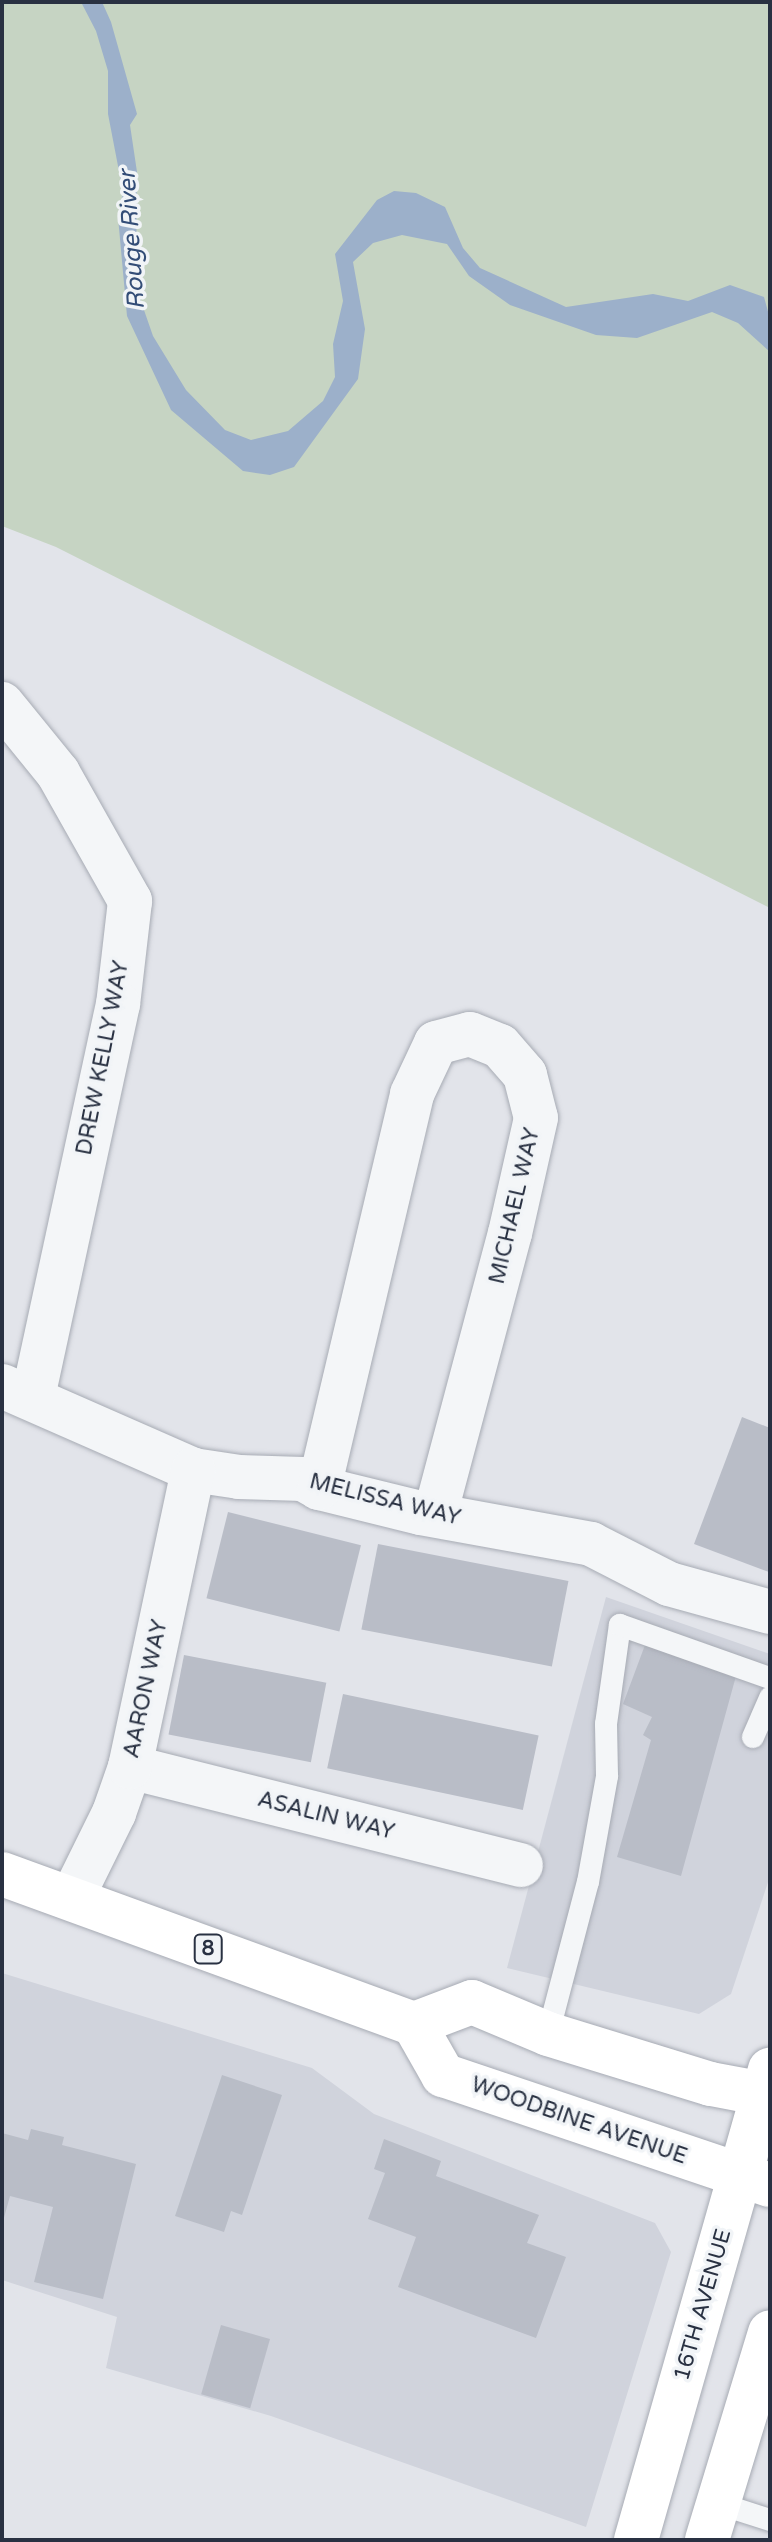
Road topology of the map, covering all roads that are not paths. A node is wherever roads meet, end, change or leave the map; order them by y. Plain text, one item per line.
1 (2, 704) edge
2 (17, 1392) edge
3 (193, 1470) junction
4 (319, 1488) junction
5 (435, 1514) junction
6 (770, 1612) edge
7 (770, 1678) edge
8 (770, 1698) edge
9 (753, 1737) dead end
10 (130, 1767) junction
11 (521, 1865) dead end
12 (2, 1874) edge
13 (72, 1898) junction
14 (414, 2024) junction
15 (548, 2034) junction
16 (768, 2086) edge
17 (756, 2180) edge
18 (770, 2332) edge
19 (770, 2520) edge
20 (712, 2522) edge
21 (636, 2540) edge

1 - 2 street, DREW KELLY WAY
2 - 3 street, MELISSA WAY
3 - 4 street, MELISSA WAY
3 - 10 street, AARON WAY
4 - 5 street, MELISSA WAY
4 - 5 street, MICHAEL WAY
5 - 6 street, MELISSA WAY
7 - 15 lane
8 - 9 lane
10 - 11 street, ASALIN WAY
10 - 13 street, AARON WAY
12 - 13 main road, 8
13 - 14 main road, 8
14 - 15 main road
14 - 17 main road, WOODBINE AVENUE
15 - 16 main road
16 - 17 main road, 16TH AVENUE
17 - 21 main road, 16TH AVENUE
18 - 20 main road
19 - 20 lane

